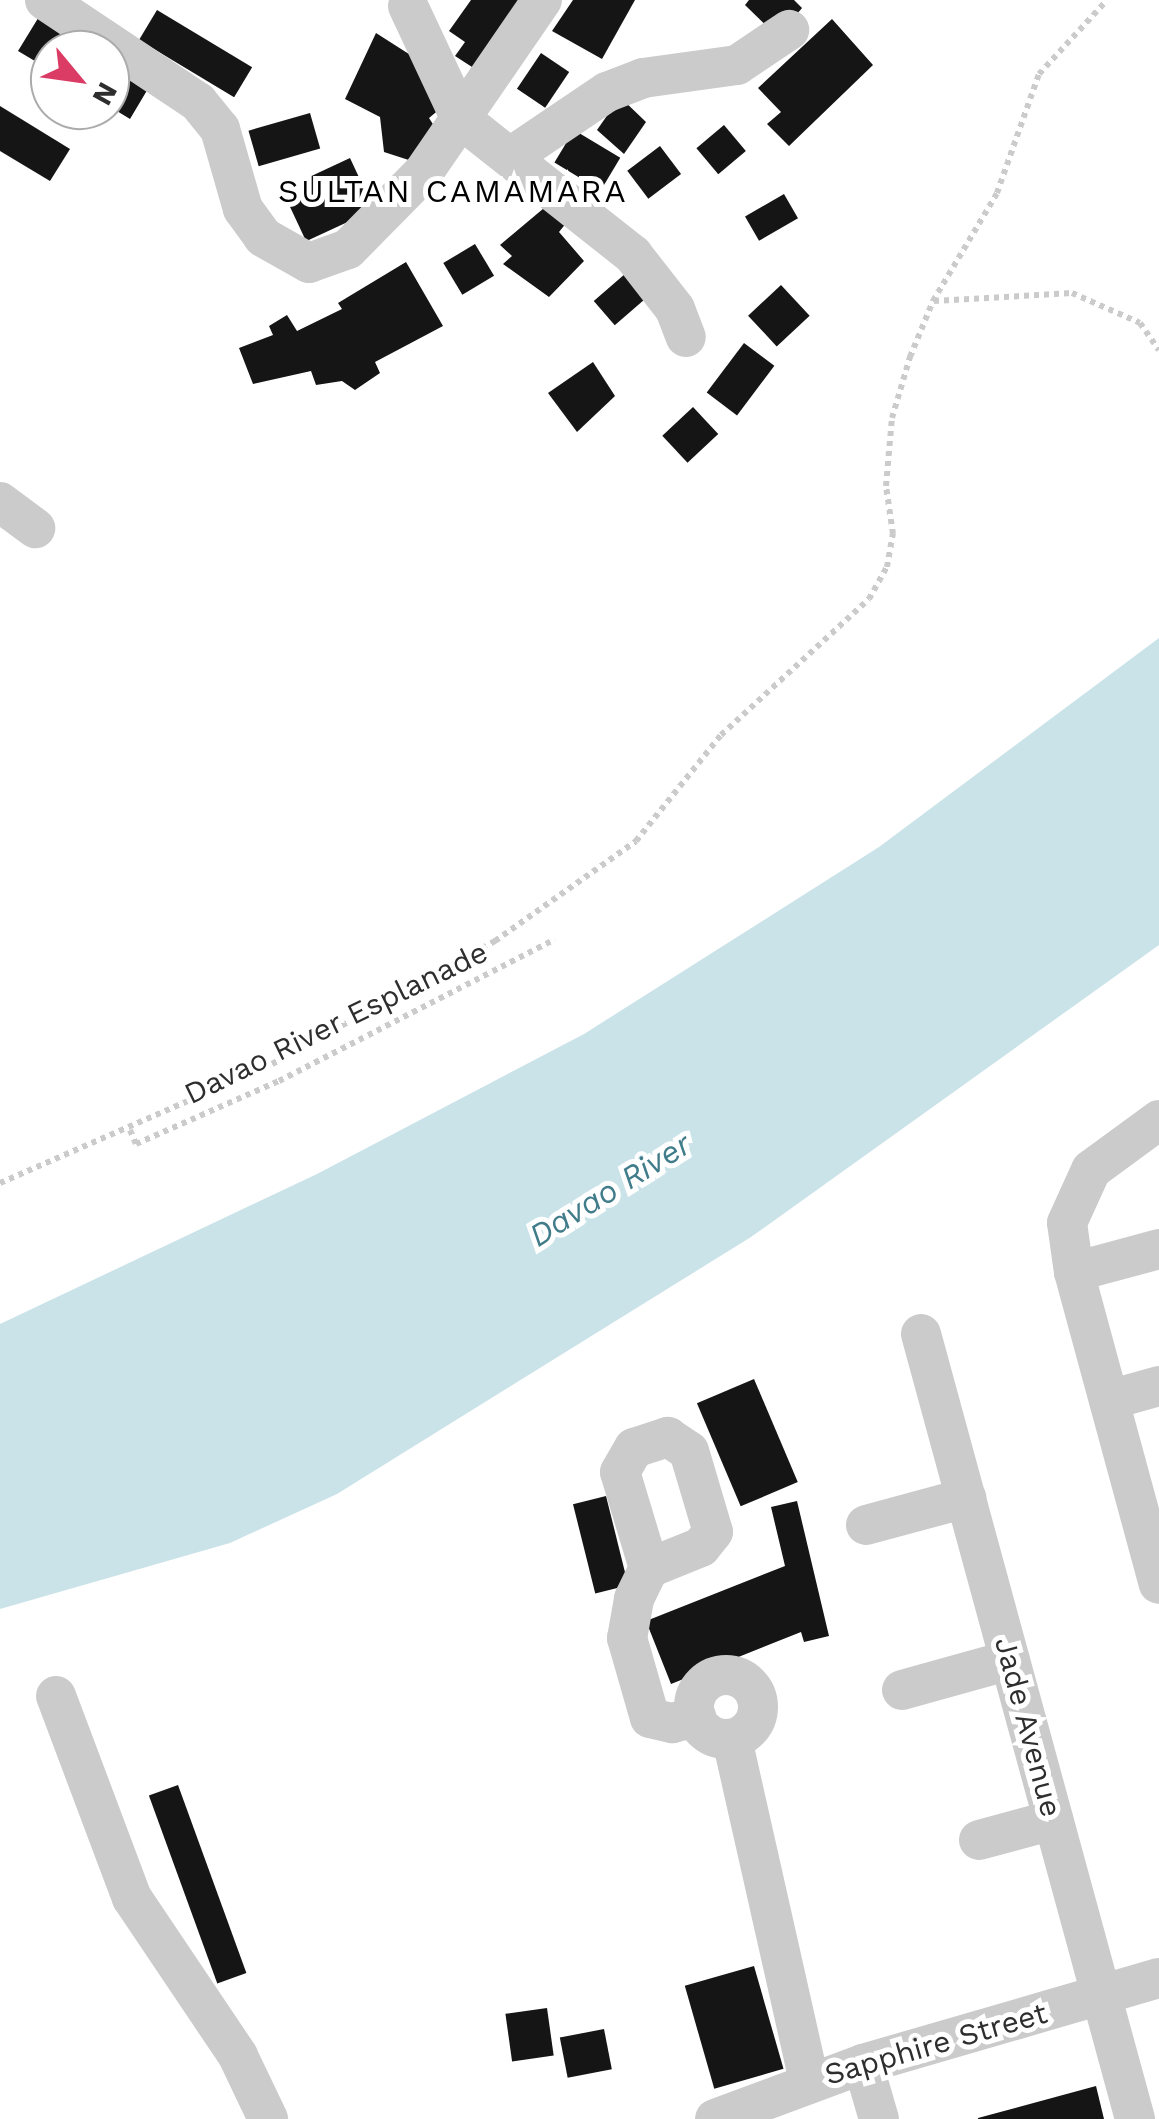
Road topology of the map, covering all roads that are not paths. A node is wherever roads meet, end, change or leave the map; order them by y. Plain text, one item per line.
1 (45, 0) edge
2 (542, 0) edge
3 (408, 6) dead end
4 (790, 30) dead end
5 (461, 119) junction
6 (512, 156) junction
7 (686, 337) dead end
8 (0, 502) edge
9 (35, 528) dead end
10 (1159, 1120) edge
11 (1159, 1250) edge
12 (1074, 1272) junction
13 (921, 1334) dead end
14 (1159, 1386) edge
15 (1108, 1400) junction
16 (966, 1498) junction
17 (1151, 1524) edge
18 (866, 1525) dead end
19 (649, 1568) dead end
20 (1159, 1584) edge
21 (1010, 1660) junction
22 (902, 1690) dead end
23 (56, 1696) dead end
24 (696, 1716) junction
25 (732, 1738) junction
26 (1053, 1820) junction
27 (979, 1840) dead end
28 (1159, 1978) edge
29 (1101, 1996) junction
30 (863, 2064) junction
31 (810, 2082) junction
32 (268, 2119) edge
33 (715, 2119) edge
34 (879, 2119) edge
35 (1135, 2119) edge

1 - 5 street
2 - 5 street
3 - 5 street
4 - 6 street
5 - 6 street
6 - 7 street
8 - 9 street
10 - 12 street
11 - 12 street
12 - 15 street
13 - 16 street, Jade Avenue
14 - 15 street
15 - 17 street
16 - 18 street
16 - 21 street, Jade Avenue
17 - 20 street
19 - 24 street
21 - 22 street
21 - 26 street, Jade Avenue
23 - 32 street
24 - 25 street
24 - 25 street
25 - 31 street
26 - 27 street
26 - 29 street, Jade Avenue
28 - 29 street, Sapphire Street
29 - 30 street, Sapphire Street
29 - 35 street, Jade Avenue
30 - 31 street, Sapphire Street
30 - 34 street
31 - 33 street, Sapphire Street

